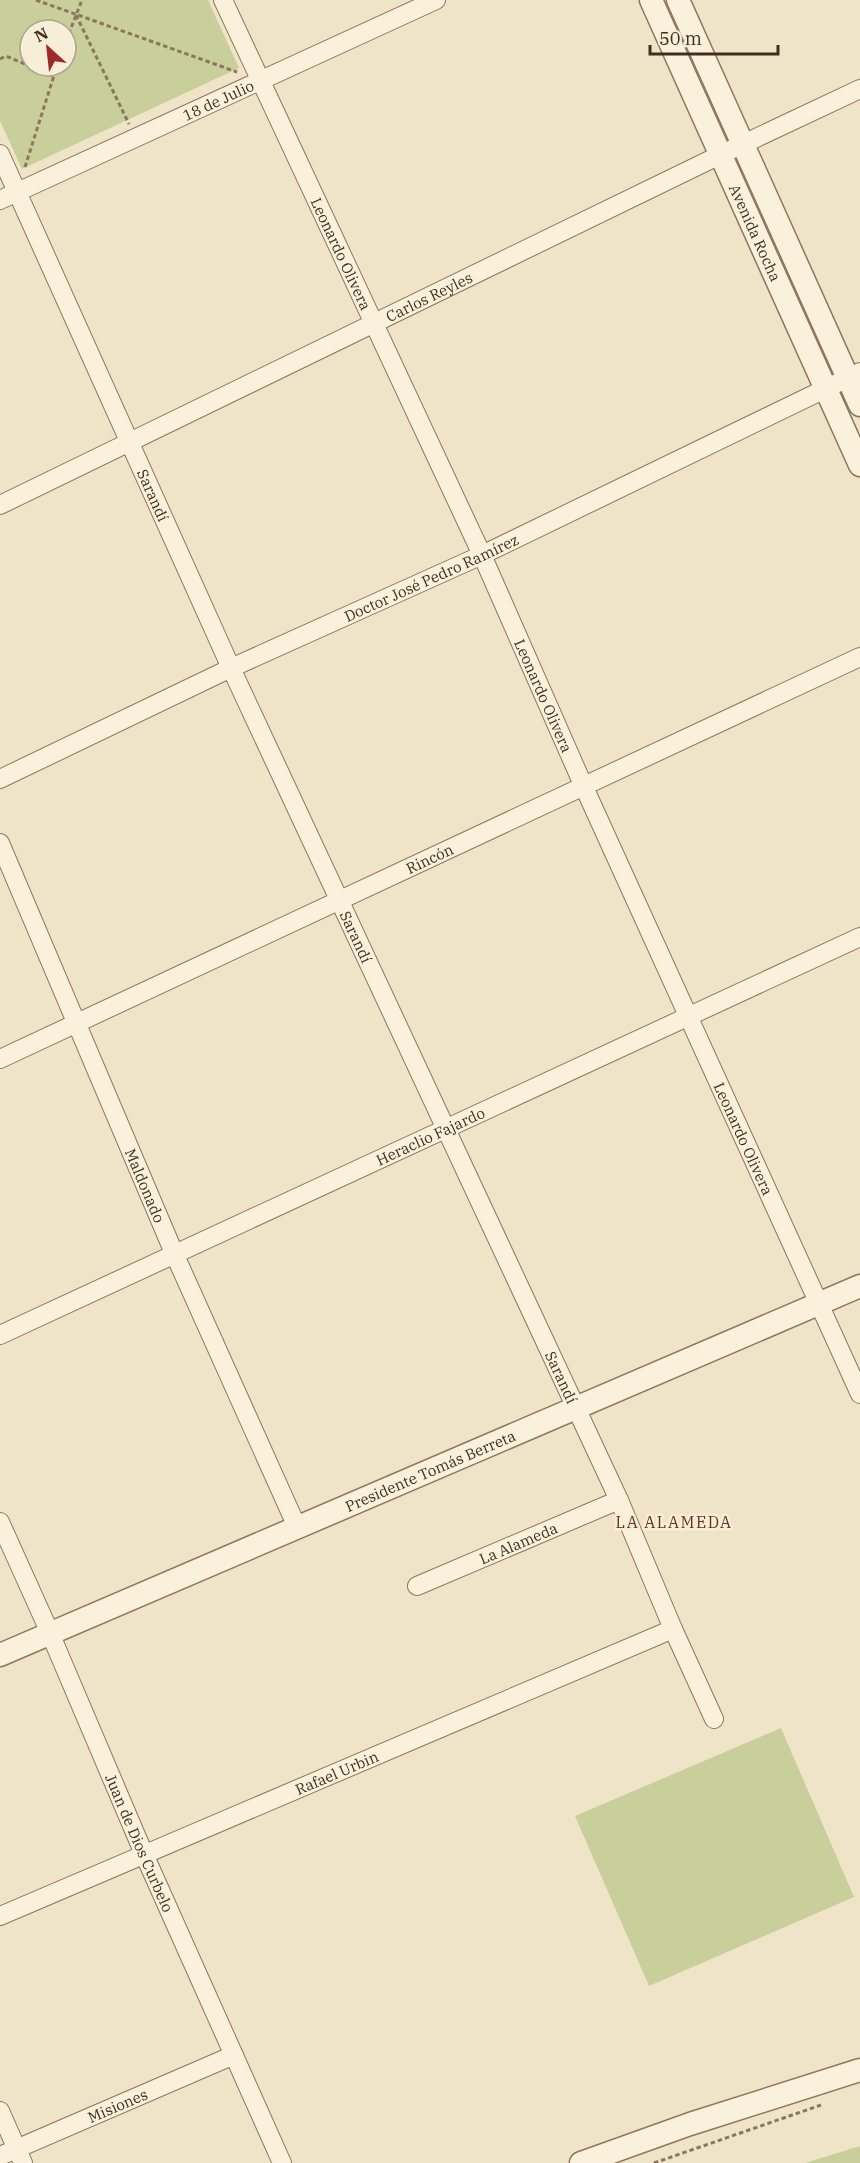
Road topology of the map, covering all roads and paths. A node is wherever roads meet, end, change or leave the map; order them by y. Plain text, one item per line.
1 (36, 0) edge
2 (82, 0) edge
3 (223, 0) edge
4 (436, 0) edge
5 (651, 0) edge
6 (678, 0) edge
7 (76, 15) junction
8 (75, 18) edge
9 (0, 59) edge
10 (18, 61) edge
11 (52, 78) edge
12 (260, 80) junction
13 (860, 90) edge
14 (135, 137) junction
15 (743, 144) junction
16 (0, 154) edge
17 (722, 154) junction
18 (17, 192) junction
19 (0, 200) edge
20 (373, 325) junction
21 (854, 375) edge
22 (825, 388) junction
23 (860, 405) edge
24 (131, 442) junction
25 (860, 465) edge
26 (0, 505) edge
27 (482, 555) junction
28 (860, 657) edge
29 (231, 668) junction
30 (0, 779) edge
31 (584, 787) junction
32 (0, 843) edge
33 (339, 901) junction
34 (860, 937) edge
35 (688, 1016) junction
36 (77, 1022) junction
37 (0, 1059) edge
38 (445, 1128) junction
39 (174, 1253) junction
40 (860, 1286) edge
41 (820, 1303) junction
42 (0, 1335) edge
43 (860, 1394) edge
44 (576, 1407) junction
45 (619, 1500) junction
46 (0, 1522) edge
47 (297, 1527) junction
48 (417, 1586) dead end
49 (673, 1629) junction
50 (50, 1634) junction
51 (0, 1655) edge
52 (714, 1719) dead end
53 (144, 1854) junction
54 (0, 1916) edge
55 (234, 2055) junction
56 (860, 2070) edge
57 (827, 2103) dead end
58 (0, 2111) edge
59 (0, 2156) edge
60 (20, 2156) edge
61 (282, 2163) edge
62 (581, 2163) edge
63 (654, 2163) edge

1 - 7 path
2 - 7 path
3 - 12 street, Leonardo Olivera
4 - 12 street, 18 de Julio
5 - 17 street, Avenida Rocha
6 - 15 street, Avenida Rocha
7 - 8 path
7 - 12 path
7 - 14 path
9 - 10 path
11 - 18 path
12 - 14 street, 18 de Julio
12 - 20 street, Leonardo Olivera
13 - 15 street, Carlos Reyles
14 - 18 street, 18 de Julio
15 - 17 street, Carlos Reyles
15 - 21 street, Avenida Rocha
16 - 18 street, Sarandí
17 - 20 street, Carlos Reyles
17 - 22 street, Avenida Rocha
18 - 19 street, 18 de Julio
18 - 24 street, Sarandí
20 - 24 street, Carlos Reyles
20 - 27 street, Leonardo Olivera
21 - 22 street, Doctor José Pedro Ramírez
21 - 23 street, Avenida Rocha
22 - 25 street, Avenida Rocha
22 - 27 street, Doctor José Pedro Ramírez
24 - 26 street, Carlos Reyles
24 - 29 street, Sarandí
27 - 29 street, Doctor José Pedro Ramírez
27 - 31 street, Leonardo Olivera
28 - 31 street, Rincón
29 - 30 street, Doctor José Pedro Ramírez
29 - 33 street, Sarandí
31 - 33 street, Rincón
31 - 35 street, Leonardo Olivera
32 - 36 street, Maldonado
33 - 36 street, Rincón
33 - 38 street, Sarandí
34 - 35 street, Heraclio Fajardo
35 - 38 street, Heraclio Fajardo
35 - 41 street, Leonardo Olivera
36 - 37 street, Rincón
36 - 39 street, Maldonado
38 - 39 street, Heraclio Fajardo
38 - 44 street, Sarandí
39 - 42 street, Heraclio Fajardo
39 - 47 street, Maldonado
40 - 41 street, Presidente Tomás Berreta
41 - 43 street, Leonardo Olivera
41 - 44 street, Presidente Tomás Berreta
44 - 45 street, Sarandí
44 - 47 street, Presidente Tomás Berreta
45 - 48 street, La Alameda
45 - 49 street, Sarandí
46 - 50 street, Juan de Dios Curbelo
47 - 50 street, Presidente Tomás Berreta
49 - 52 street, Sarandí
49 - 53 street, Rafael Urbin
50 - 51 street, Presidente Tomás Berreta
50 - 53 street, Juan de Dios Curbelo
53 - 54 street, Rafael Urbin
53 - 55 street, Juan de Dios Curbelo
55 - 60 street, Misiones
55 - 61 street, Juan de Dios Curbelo
56 - 62 street
57 - 63 path
58 - 60 street
59 - 60 street, Misiones

